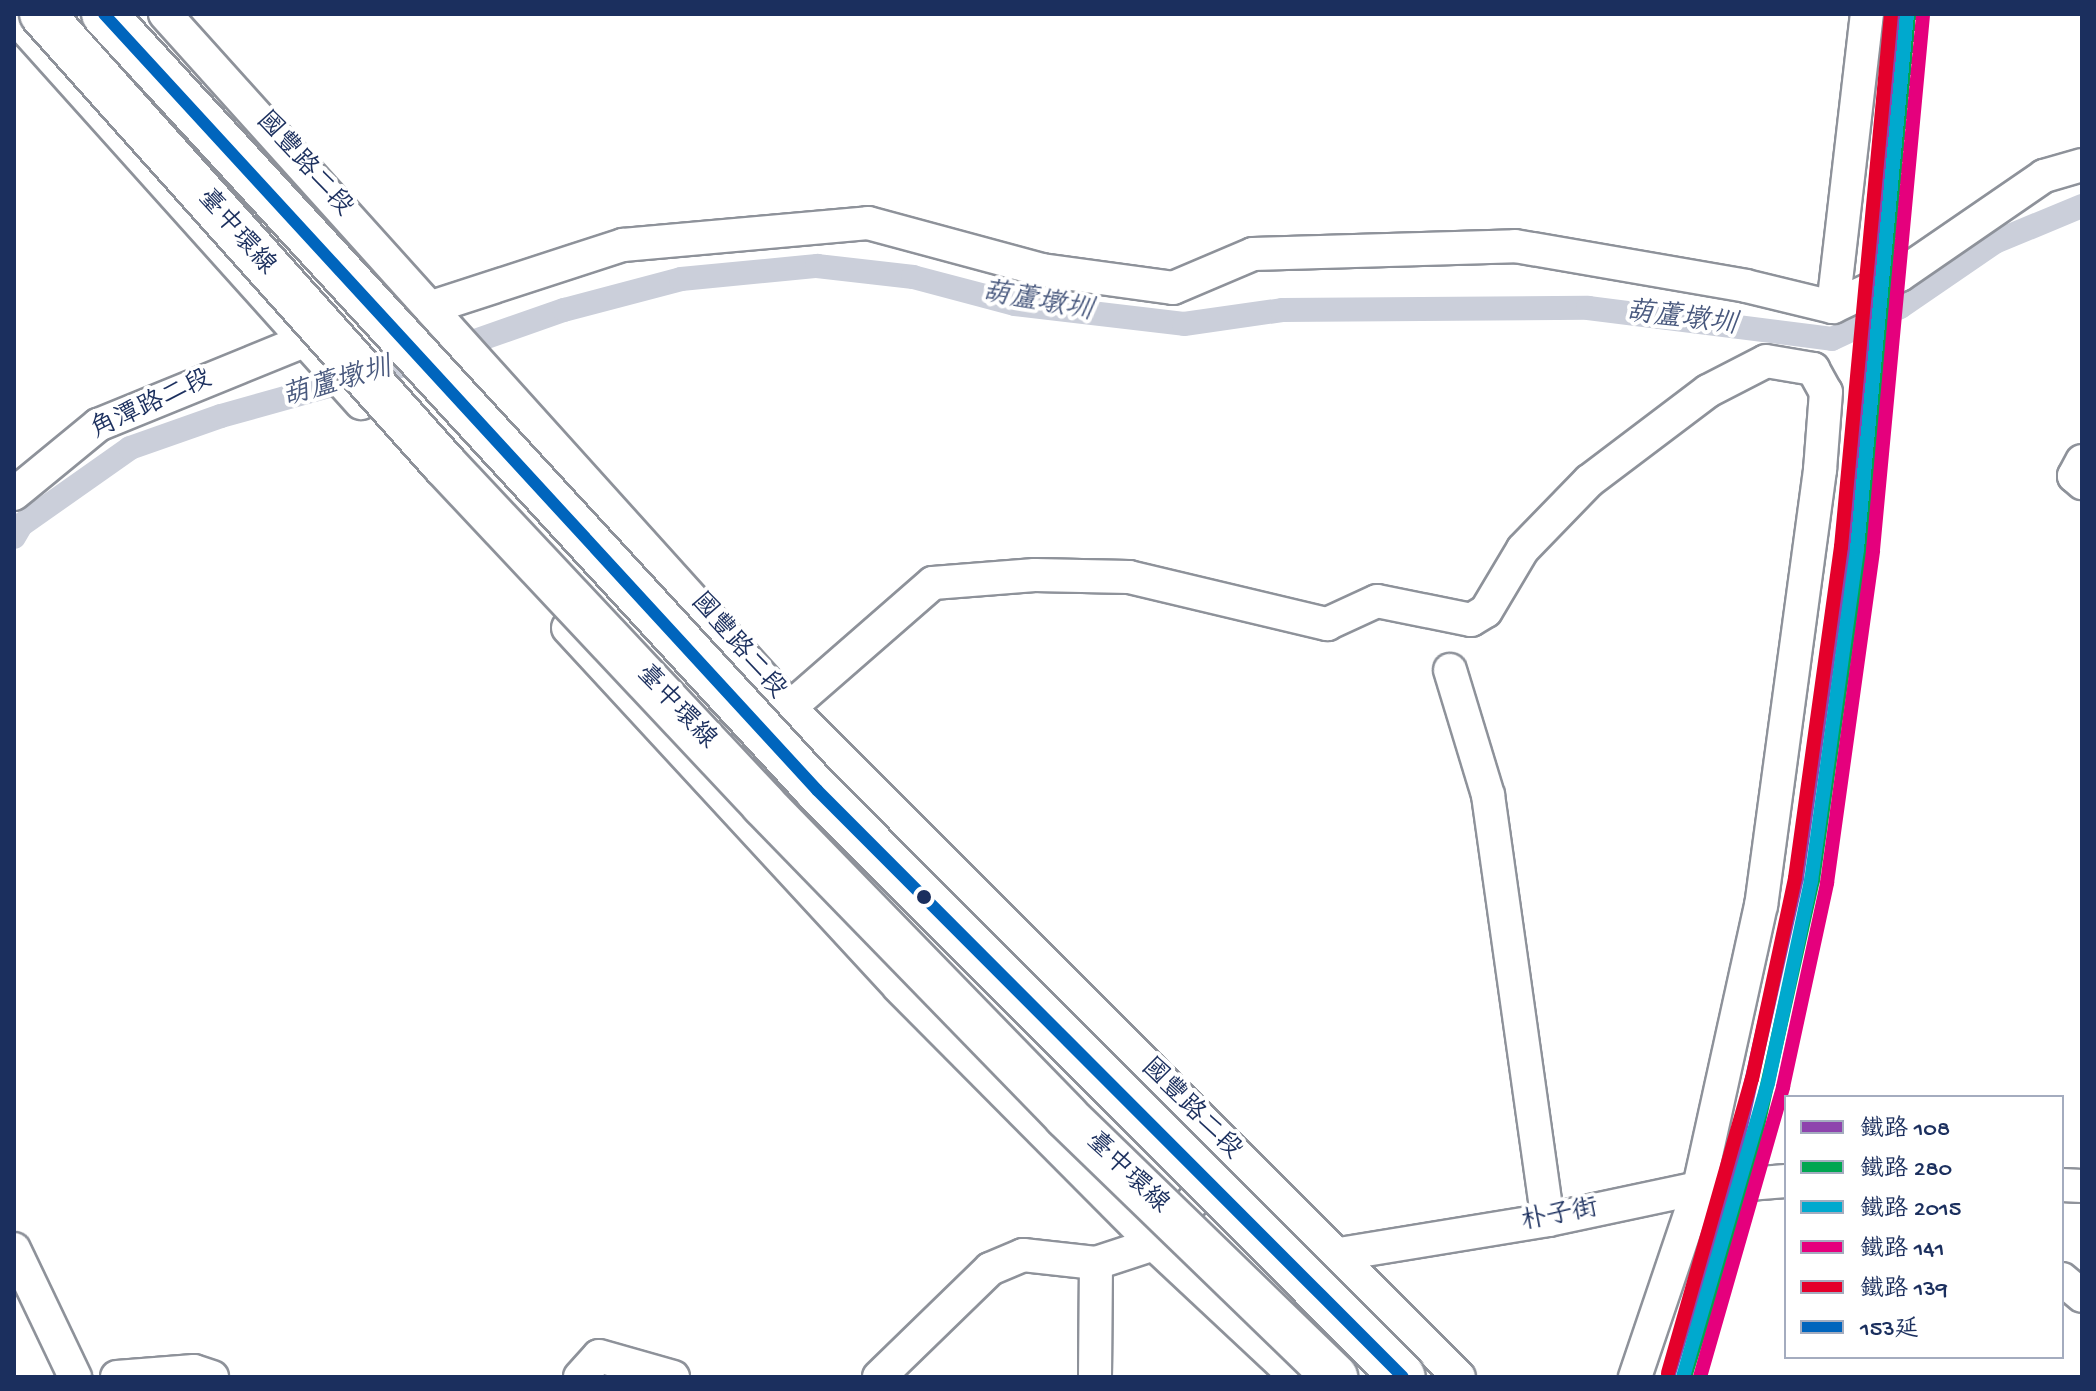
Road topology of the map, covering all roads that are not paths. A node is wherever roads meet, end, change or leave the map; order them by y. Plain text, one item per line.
1 (42, 14) edge
2 (104, 14) edge
3 (165, 14) edge
4 (1867, 14) edge
5 (14, 16) edge
6 (2082, 165) edge
7 (432, 307) junction
8 (1833, 307) junction
9 (304, 341) junction
10 (2082, 461) edge
11 (2082, 483) edge
12 (14, 494) edge
13 (1450, 670) dead end
14 (790, 708) junction
15 (708, 779) junction
16 (1234, 1156) junction
17 (1784, 1181) edge
18 (1699, 1188) junction
19 (1548, 1220) junction
20 (1154, 1244) junction
21 (14, 1249) edge
22 (1334, 1255) junction
23 (1096, 1263) junction
24 (2064, 1281) edge
25 (2082, 1296) edge
26 (1255, 1340) junction
27 (75, 1377) edge
28 (117, 1377) edge
29 (212, 1377) edge
30 (580, 1377) edge
31 (673, 1377) edge
32 (879, 1377) edge
33 (1095, 1377) edge
34 (1296, 1377) edge
35 (1335, 1377) edge
36 (1403, 1377) edge
37 (1459, 1377) edge
38 (1635, 1377) edge

1 - 35 highway, 臺中環線, bridge
2 - 36 highway, 臺中環線, bridge
3 - 7 street, 國豐路二段
4 - 8 street
5 - 9 street
6 - 8 street
7 - 8 street
7 - 14 street, 國豐路二段
9 - 12 street, 角潭路二段
9 - 15 street
10 - 11 street
13 - 19 street
14 - 15 street
14 - 16 street, 國豐路二段
14 - 18 street
15 - 20 street
16 - 20 street
16 - 22 street, 國豐路二段
17 - 18 street, 朴子街
18 - 19 street, 朴子街
18 - 38 street
19 - 22 street, 朴子街
20 - 23 street
20 - 26 street
21 - 27 street
22 - 26 street
22 - 37 street, 國豐路二段
23 - 32 street
23 - 33 street
24 - 25 street
26 - 34 street
28 - 29 street
30 - 31 street

